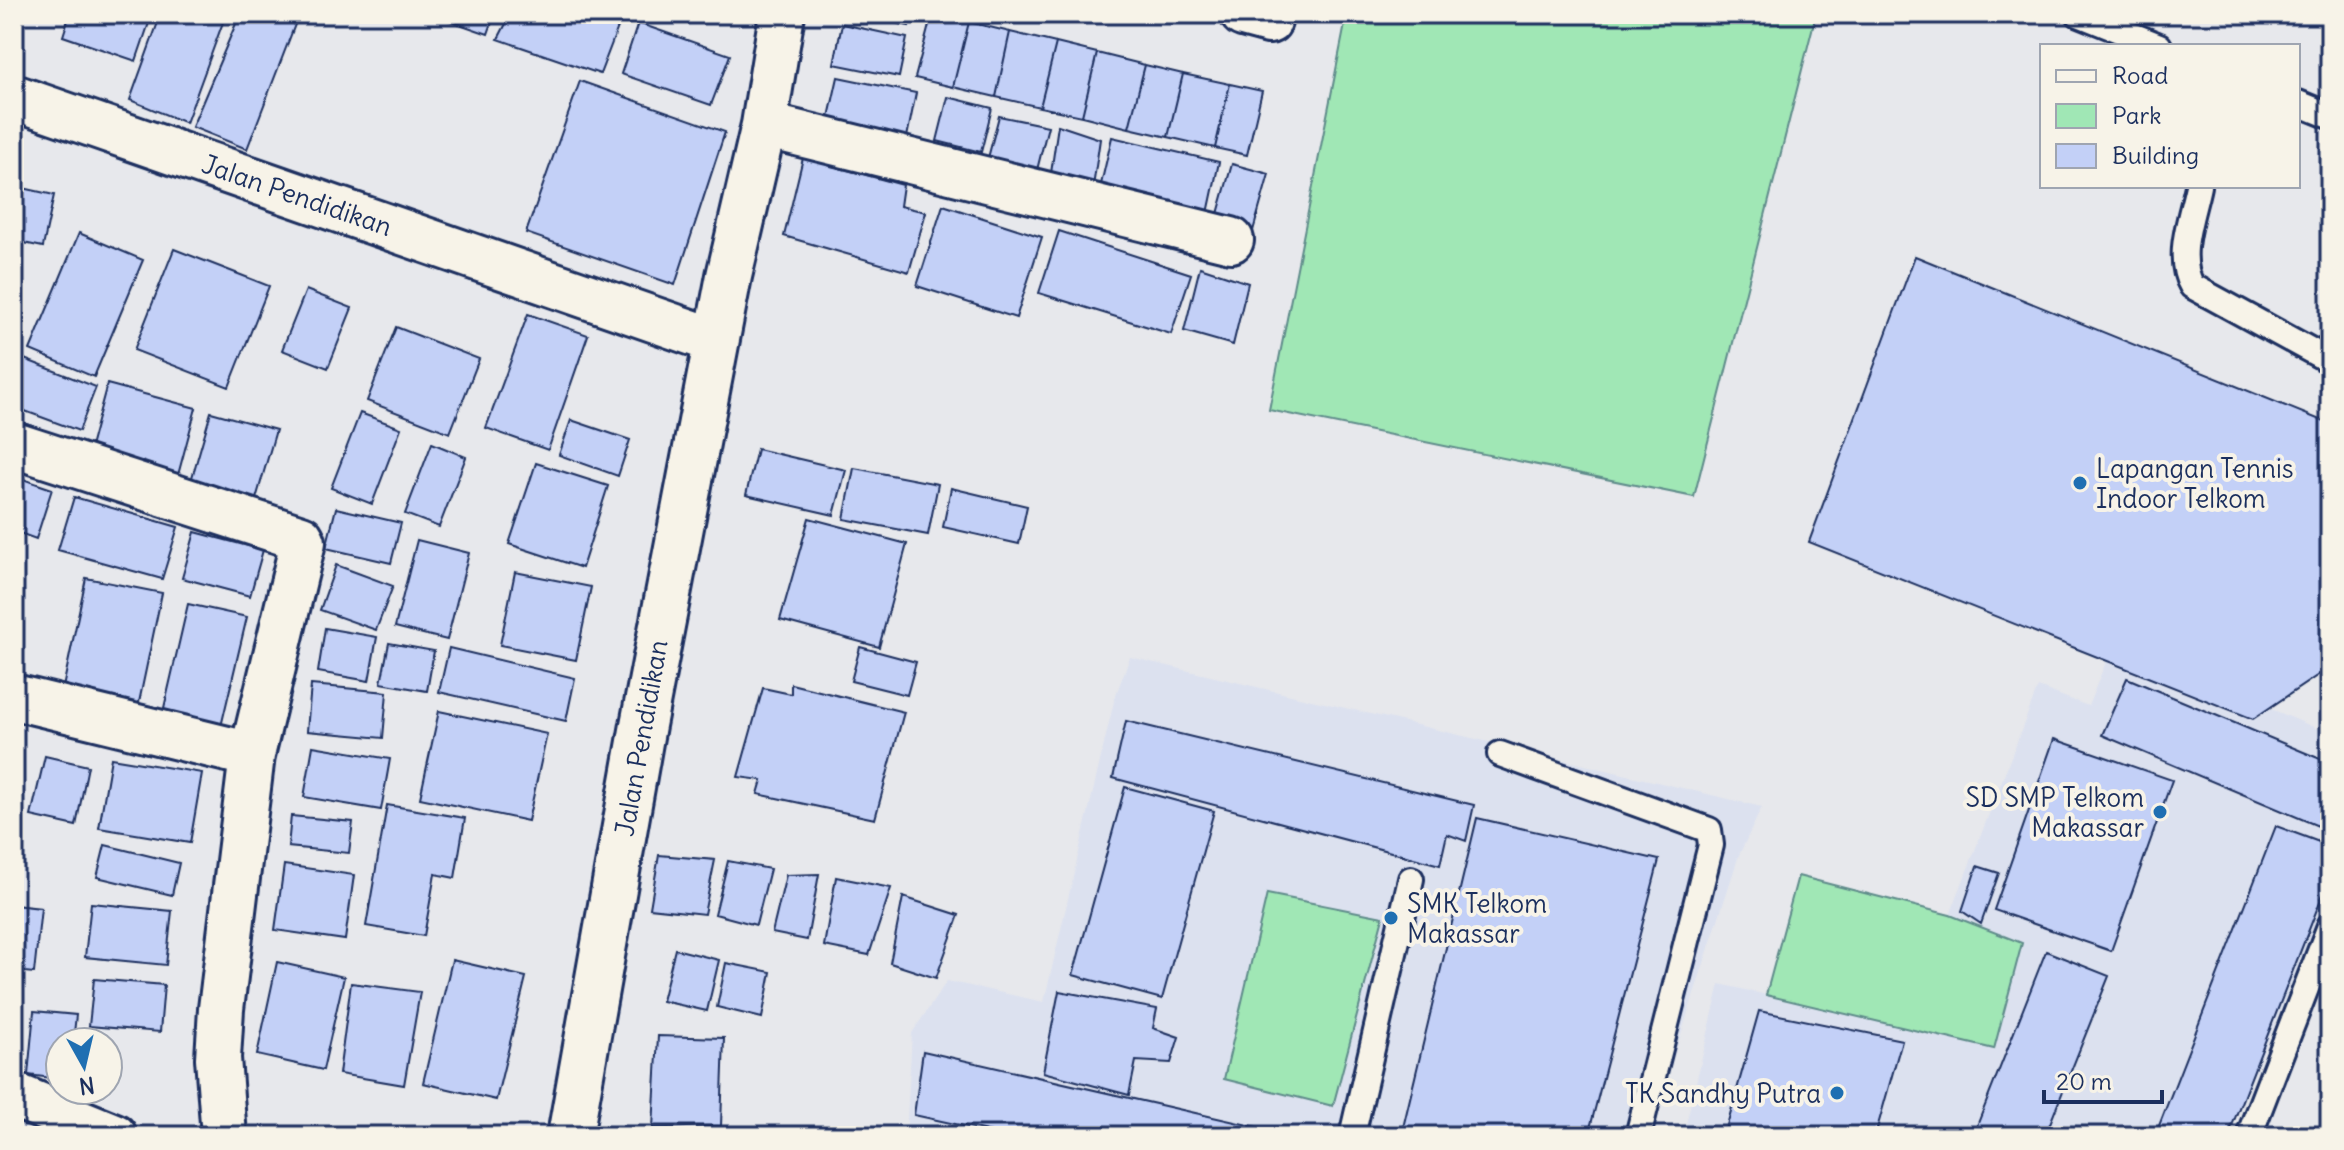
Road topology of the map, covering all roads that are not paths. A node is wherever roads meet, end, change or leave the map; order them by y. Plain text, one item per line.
1 (782, 14) edge
2 (2079, 14) edge
3 (2154, 44) edge
4 (14, 97) edge
5 (2300, 104) edge
6 (2330, 116) edge
7 (764, 125) junction
8 (2198, 188) edge
9 (1231, 240) dead end
10 (716, 341) junction
11 (2330, 361) edge
12 (14, 445) edge
13 (14, 697) edge
14 (1500, 754) dead end
15 (252, 755) junction
16 (1411, 879) dead end
17 (2330, 926) edge
18 (14, 1095) edge
19 (114, 1136) edge
20 (224, 1136) edge
21 (570, 1136) edge
22 (1352, 1136) edge
23 (1638, 1136) edge
24 (2249, 1136) edge

1 - 7 street, Jalan Pendidikan
2 - 3 lane
4 - 10 street, Jalan Pendidikan
5 - 6 lane
7 - 9 street
7 - 10 street, Jalan Pendidikan
8 - 11 lane
10 - 21 street, Jalan Pendidikan
12 - 15 street
13 - 15 street
14 - 23 lane
15 - 20 street
16 - 22 lane
17 - 24 lane
18 - 19 street

